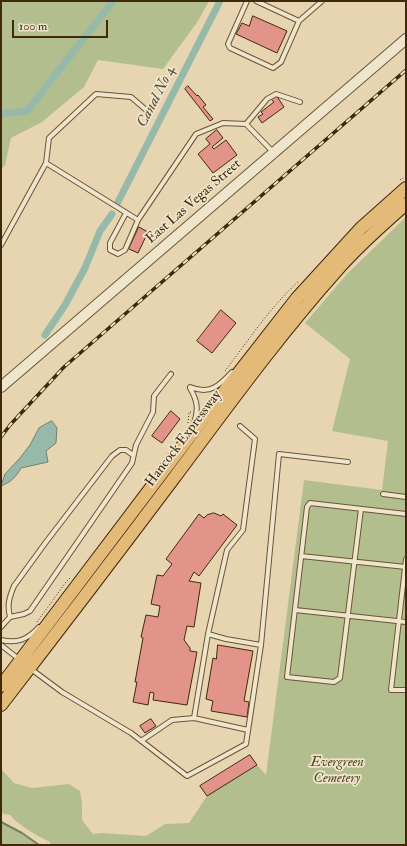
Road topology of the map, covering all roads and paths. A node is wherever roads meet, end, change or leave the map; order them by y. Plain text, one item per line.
1 (247, 1) edge
2 (256, 1) edge
3 (322, 1) edge
4 (299, 21) junction
5 (406, 39) edge
6 (300, 102) dead end
7 (145, 109) dead end
8 (246, 124) junction
9 (273, 152) junction
10 (46, 163) junction
11 (406, 188) edge
12 (406, 204) edge
13 (126, 213) junction
14 (138, 220) junction
15 (1, 246) edge
16 (261, 343) junction
17 (171, 374) dead end
18 (1, 387) edge
19 (240, 426) dead end
20 (186, 441) junction
21 (133, 456) junction
22 (348, 462) dead end
23 (383, 494) dead end
24 (406, 497) edge
25 (361, 509) junction
26 (406, 514) edge
27 (301, 556) junction
28 (406, 559) edge
29 (354, 561) junction
30 (406, 567) edge
31 (73, 590) junction
32 (295, 610) junction
33 (348, 616) junction
34 (10, 617) junction
35 (399, 621) junction
36 (406, 622) edge
37 (1, 627) edge
38 (208, 634) junction
39 (1, 640) edge
40 (1, 645) edge
41 (261, 645) junction
42 (25, 664) junction
43 (1, 686) edge
44 (406, 690) edge
45 (1, 705) edge
46 (194, 718) junction
47 (248, 730) junction
48 (141, 741) junction

1 - 4 lane
2 - 4 lane
3 - 4 lane
5 - 9 street, East Las Vegas Street
6 - 8 lane
7 - 10 lane
8 - 9 lane
8 - 14 lane
9 - 18 street, East Las Vegas Street
10 - 13 lane
10 - 15 lane
11 - 16 main road, Hancock Expressway
12 - 42 main road, Hancock Expressway
13 - 14 lane
13 - 14 lane
16 - 20 main road, Hancock Expressway
16 - 20 lane
17 - 21 lane
19 - 38 lane
20 - 31 main road, Hancock Expressway
21 - 34 lane
21 - 34 lane
22 - 41 lane
23 - 24 lane
25 - 26 lane
25 - 27 lane
25 - 29 lane
27 - 29 lane
27 - 32 lane
28 - 30 lane
29 - 30 lane
29 - 33 lane
30 - 35 lane
31 - 39 lane
31 - 42 main road, Hancock Expressway
32 - 33 lane
32 - 33 lane
33 - 35 lane
34 - 37 lane
35 - 36 lane
35 - 44 lane
38 - 41 lane
38 - 46 lane
40 - 42 lane
41 - 47 lane
42 - 43 main road, Hancock Expressway
42 - 45 main road, Hancock Expressway
42 - 48 lane
46 - 47 lane
46 - 48 lane
47 - 48 lane

